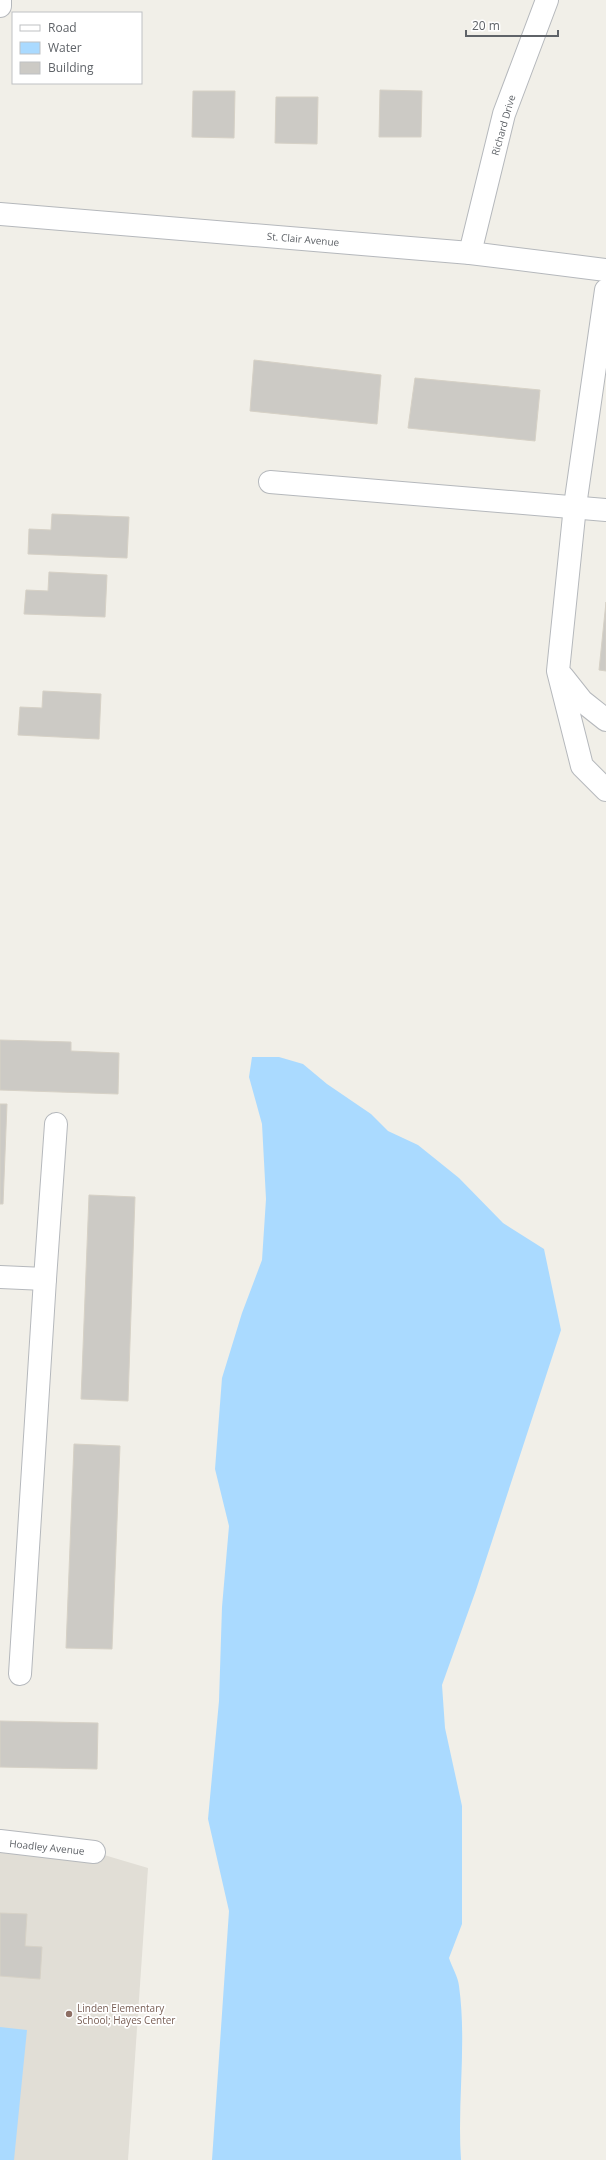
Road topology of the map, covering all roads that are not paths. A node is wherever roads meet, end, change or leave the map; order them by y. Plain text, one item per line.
1 (0, 0) edge
2 (547, 0) edge
3 (0, 6) edge
4 (0, 214) edge
5 (470, 253) junction
6 (606, 270) edge
7 (606, 290) edge
8 (270, 482) dead end
9 (575, 506) junction
10 (606, 510) edge
11 (558, 671) junction
12 (606, 720) edge
13 (606, 790) edge
14 (56, 1124) dead end
15 (0, 1276) edge
16 (45, 1279) junction
17 (20, 1674) dead end
18 (0, 1842) edge
19 (94, 1852) dead end

1 - 3 street
2 - 5 street, Richard Drive
4 - 5 street, St. Clair Avenue
5 - 6 street, St. Clair Avenue
7 - 9 street
8 - 9 street
9 - 10 street
9 - 11 street
11 - 12 street
11 - 13 street
14 - 16 street
15 - 16 street
16 - 17 street
18 - 19 street, Hoadley Avenue

